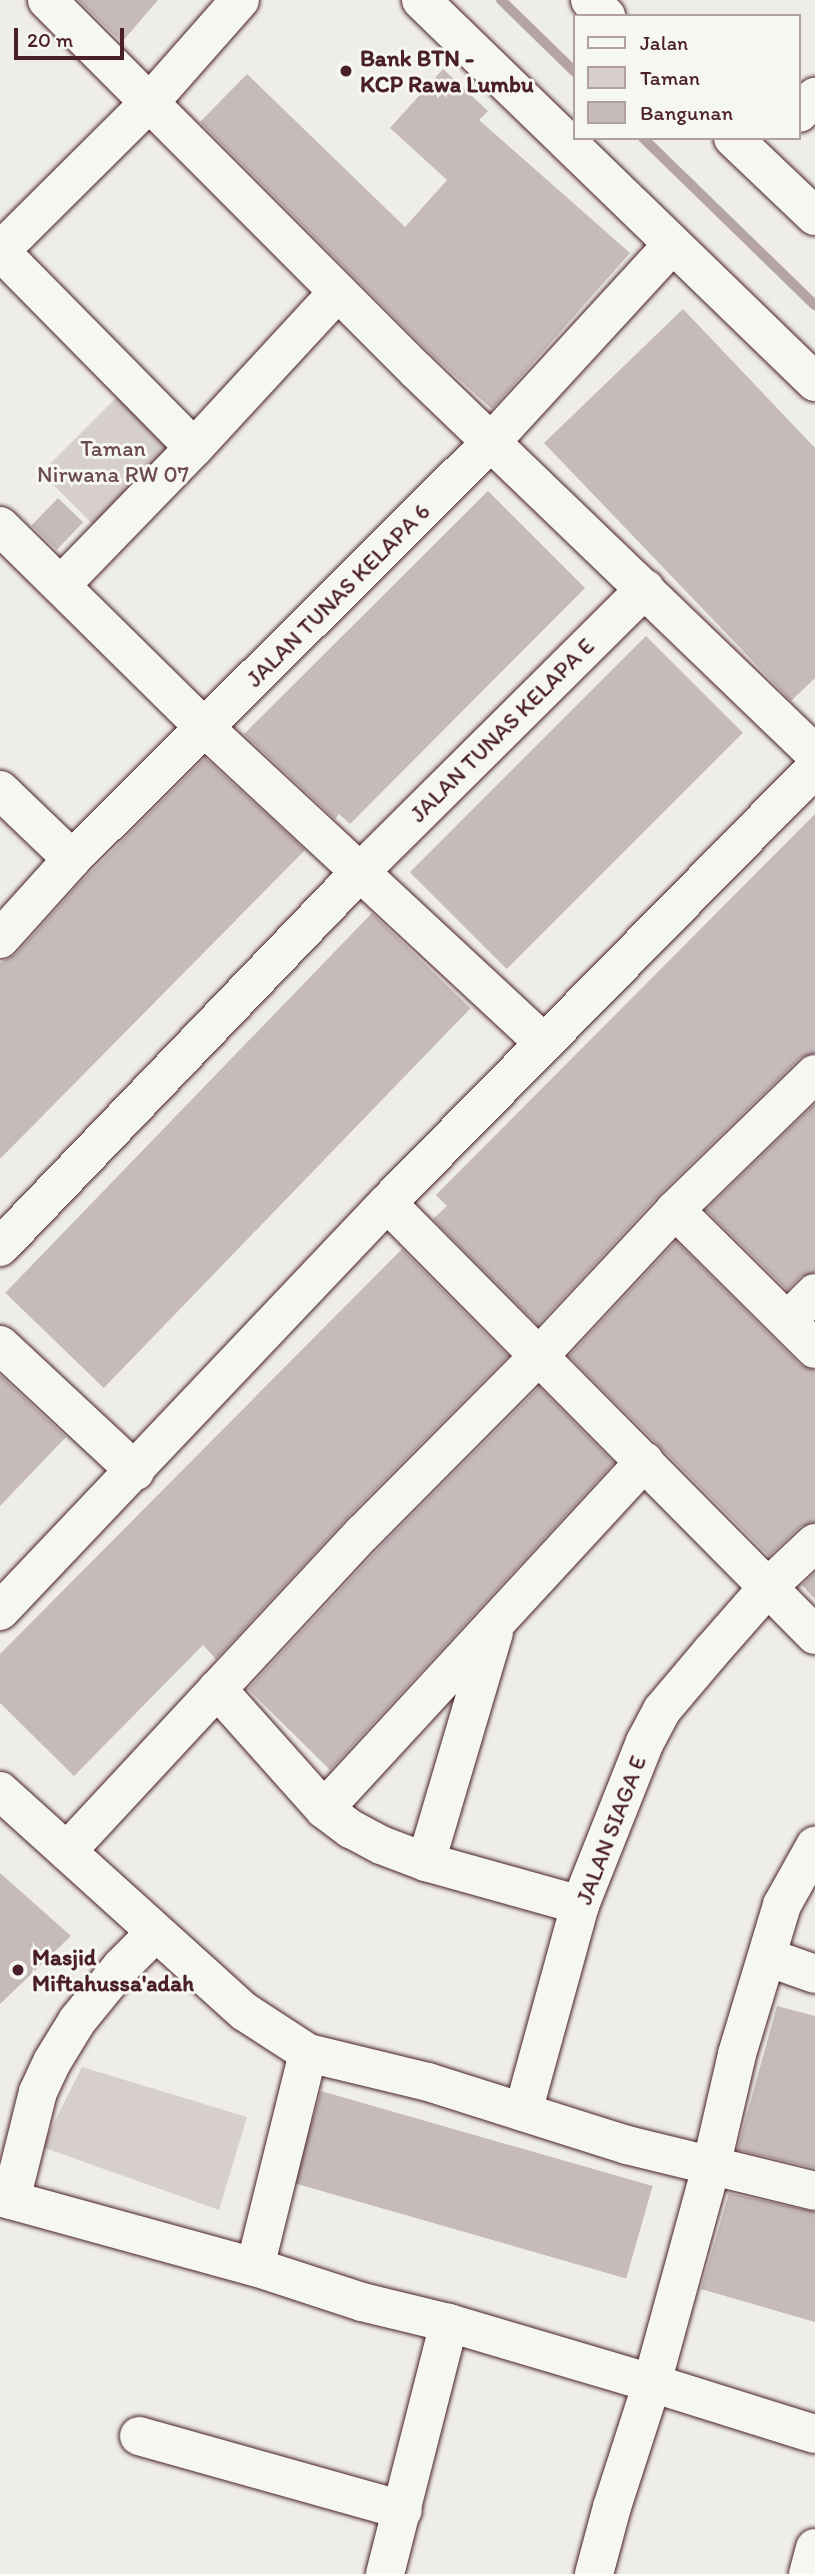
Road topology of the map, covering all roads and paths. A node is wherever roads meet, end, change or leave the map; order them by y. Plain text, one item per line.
1 (47, 0) edge
2 (240, 0) edge
3 (421, 0) edge
4 (590, 0) edge
5 (604, 14) edge
6 (815, 97) edge
7 (150, 102) junction
8 (801, 111) edge
9 (753, 145) edge
10 (815, 216) edge
11 (671, 246) junction
12 (0, 251) edge
13 (338, 292) junction
14 (815, 382) edge
15 (491, 442) junction
16 (194, 448) junction
17 (4, 537) edge
18 (62, 584) junction
19 (645, 589) junction
20 (205, 728) junction
21 (815, 754) edge
22 (815, 768) edge
23 (0, 790) edge
24 (72, 859) junction
25 (360, 872) junction
26 (0, 939) edge
27 (544, 1043) junction
28 (815, 1074) edge
29 (387, 1203) junction
30 (675, 1210) junction
31 (0, 1247) edge
32 (815, 1293) edge
33 (788, 1320) junction
34 (0, 1345) edge
35 (815, 1349) edge
36 (539, 1356) junction
37 (645, 1461) junction
38 (135, 1471) junction
39 (815, 1543) edge
40 (769, 1586) junction
41 (0, 1611) edge
42 (496, 1626) junction
43 (815, 1635) edge
44 (217, 1689) junction
45 (0, 1791) edge
46 (324, 1809) junction
47 (815, 1846) edge
48 (67, 1851) junction
49 (426, 1862) junction
50 (580, 1905) junction
51 (155, 1933) junction
52 (767, 1957) junction
53 (815, 1974) edge
54 (308, 2053) junction
55 (523, 2112) junction
56 (711, 2167) junction
57 (815, 2191) edge
58 (6, 2198) edge
59 (255, 2267) junction
60 (449, 2323) junction
61 (652, 2383) junction
62 (815, 2434) edge
63 (139, 2436) dead end
64 (403, 2510) junction
65 (815, 2548) edge
66 (385, 2574) edge
67 (594, 2574) edge
68 (808, 2574) edge

1 - 7 street
2 - 7 street
3 - 11 street
4 - 5 street
6 - 8 street
7 - 12 street
7 - 13 street
9 - 10 street
11 - 14 street
11 - 15 street, JALAN TUNAS KELAPA 6
12 - 16 street
13 - 15 street
13 - 16 street
15 - 19 street
15 - 20 street, JALAN TUNAS KELAPA 6
16 - 18 street
17 - 18 street
18 - 20 street
19 - 21 street
19 - 25 street, JALAN TUNAS KELAPA E
20 - 24 street, JALAN TUNAS KELAPA 6
20 - 25 street
22 - 27 street
23 - 24 street
24 - 26 street, JALAN TUNAS KELAPA 6
25 - 27 street
25 - 31 street, JALAN TUNAS KELAPA E
27 - 29 street
28 - 30 street
29 - 36 street
29 - 38 street
30 - 33 street
30 - 36 street
32 - 33 street
33 - 35 street
34 - 38 street
36 - 37 street
36 - 44 street
37 - 40 street
37 - 42 street
38 - 41 street
39 - 40 street, JALAN SIAGA E
40 - 43 street
40 - 50 street, JALAN SIAGA E
42 - 46 street
42 - 49 street
44 - 46 street
44 - 48 street
45 - 48 street
46 - 49 street
47 - 52 street
48 - 51 street
49 - 50 street
50 - 55 street, JALAN SIAGA E
51 - 54 street
51 - 58 street
52 - 53 street
52 - 56 street
54 - 55 street
54 - 59 street
55 - 56 street
56 - 57 street
56 - 61 street
58 - 59 street
59 - 60 street
60 - 61 street
60 - 64 street
61 - 62 street
61 - 67 street
63 - 64 street
64 - 66 street
65 - 68 street

